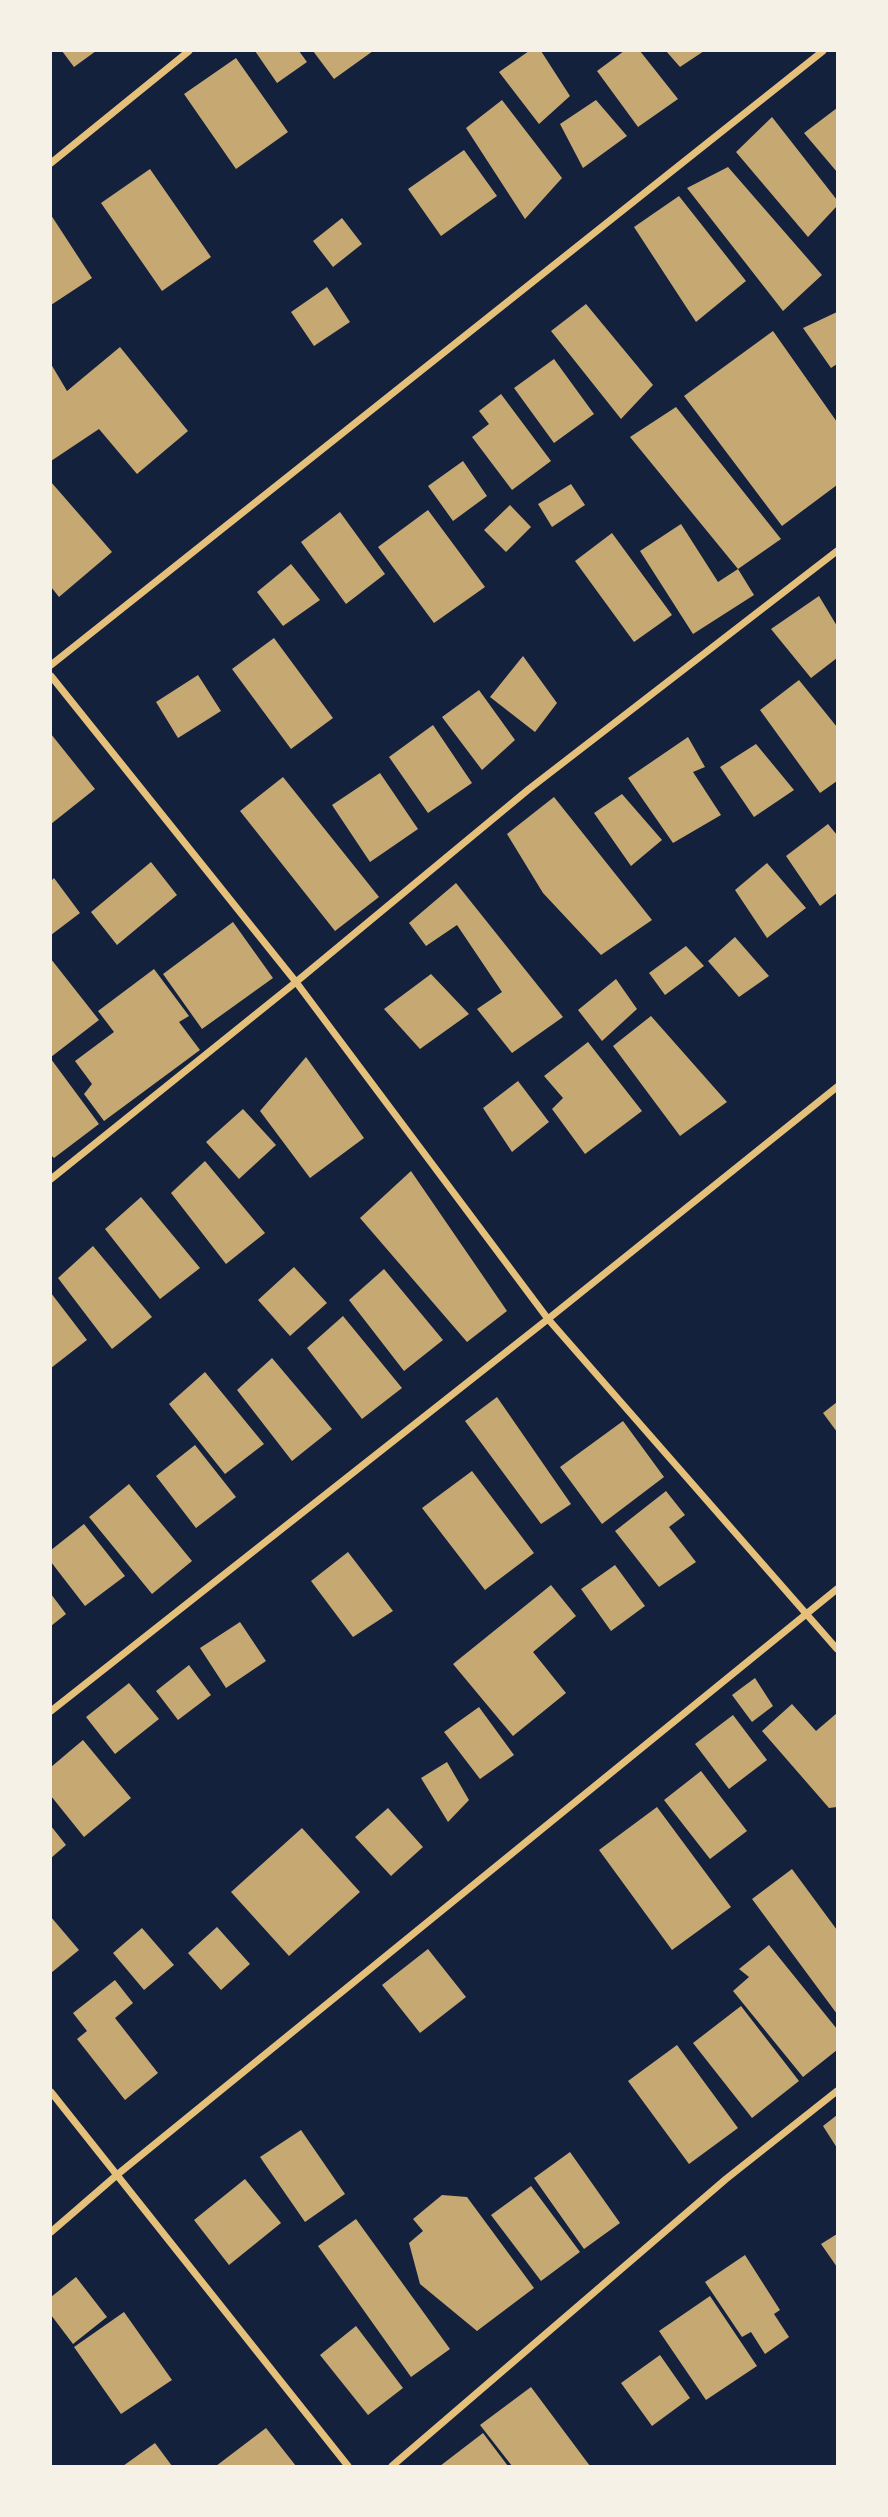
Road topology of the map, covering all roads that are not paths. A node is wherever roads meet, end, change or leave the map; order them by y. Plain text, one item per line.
1 (189, 51) edge
2 (823, 51) edge
3 (51, 163) edge
4 (837, 551) edge
5 (51, 665) edge
6 (51, 676) edge
7 (296, 982) junction
8 (837, 1087) edge
9 (51, 1179) edge
10 (548, 1319) junction
11 (837, 1589) edge
12 (808, 1614) junction
13 (837, 1649) edge
14 (51, 1711) edge
15 (837, 2091) edge
16 (51, 2092) edge
17 (118, 2175) junction
18 (51, 2232) edge
19 (348, 2466) edge
20 (392, 2466) edge

1 - 3 street
2 - 5 street
4 - 7 street
6 - 7 street
7 - 9 street
7 - 10 street
8 - 10 street
10 - 12 street
10 - 14 street
11 - 12 street
12 - 13 street
12 - 17 street
15 - 20 street
16 - 17 street
17 - 18 street
17 - 19 street

